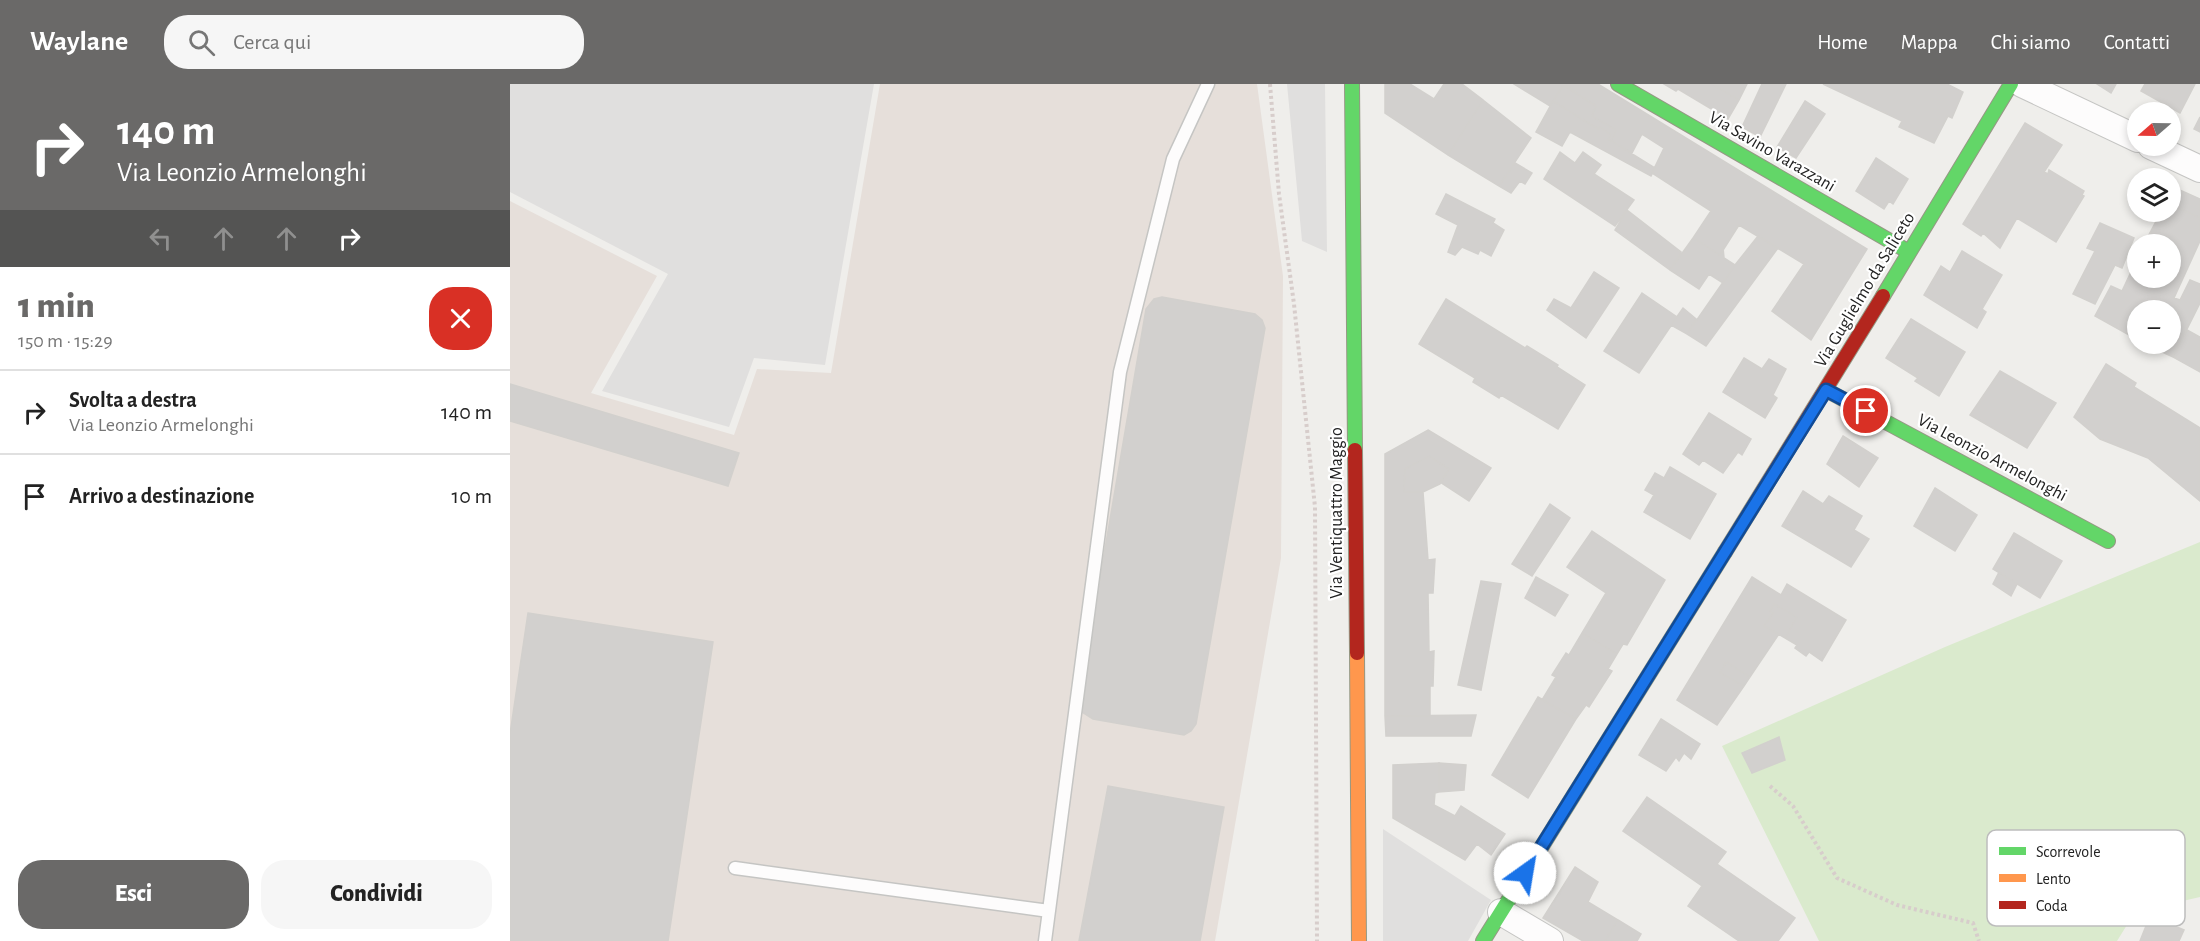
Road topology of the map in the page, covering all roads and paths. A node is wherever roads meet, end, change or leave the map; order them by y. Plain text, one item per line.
1 (1208, 84) edge
2 (1270, 84) edge
3 (1352, 84) edge
4 (1618, 84) edge
5 (2012, 84) edge
6 (2022, 84) edge
7 (2127, 134) edge
8 (2172, 156) edge
9 (2200, 169) edge
10 (1909, 252) junction
11 (1826, 390) junction
12 (2108, 541) dead end
13 (1770, 786) dead end
14 (735, 868) dead end
15 (1049, 911) junction
16 (1501, 912) junction
17 (1045, 941) edge
18 (1317, 941) edge
19 (1359, 941) edge
20 (1483, 941) edge
21 (1550, 941) edge
22 (1979, 941) edge

1 - 15 lane
2 - 18 path
3 - 19 street, Via Ventiquattro Maggio
4 - 10 street, Via Savino Varazzani
5 - 10 street, Via Guglielmo da Saliceto
6 - 7 street
8 - 9 street
10 - 11 street, Via Guglielmo da Saliceto
11 - 12 street, Via Leonzio Armelonghi
11 - 16 street, Via Guglielmo da Saliceto
13 - 22 path
14 - 15 lane
15 - 17 lane
16 - 20 street, Via Guglielmo da Saliceto
16 - 21 street

